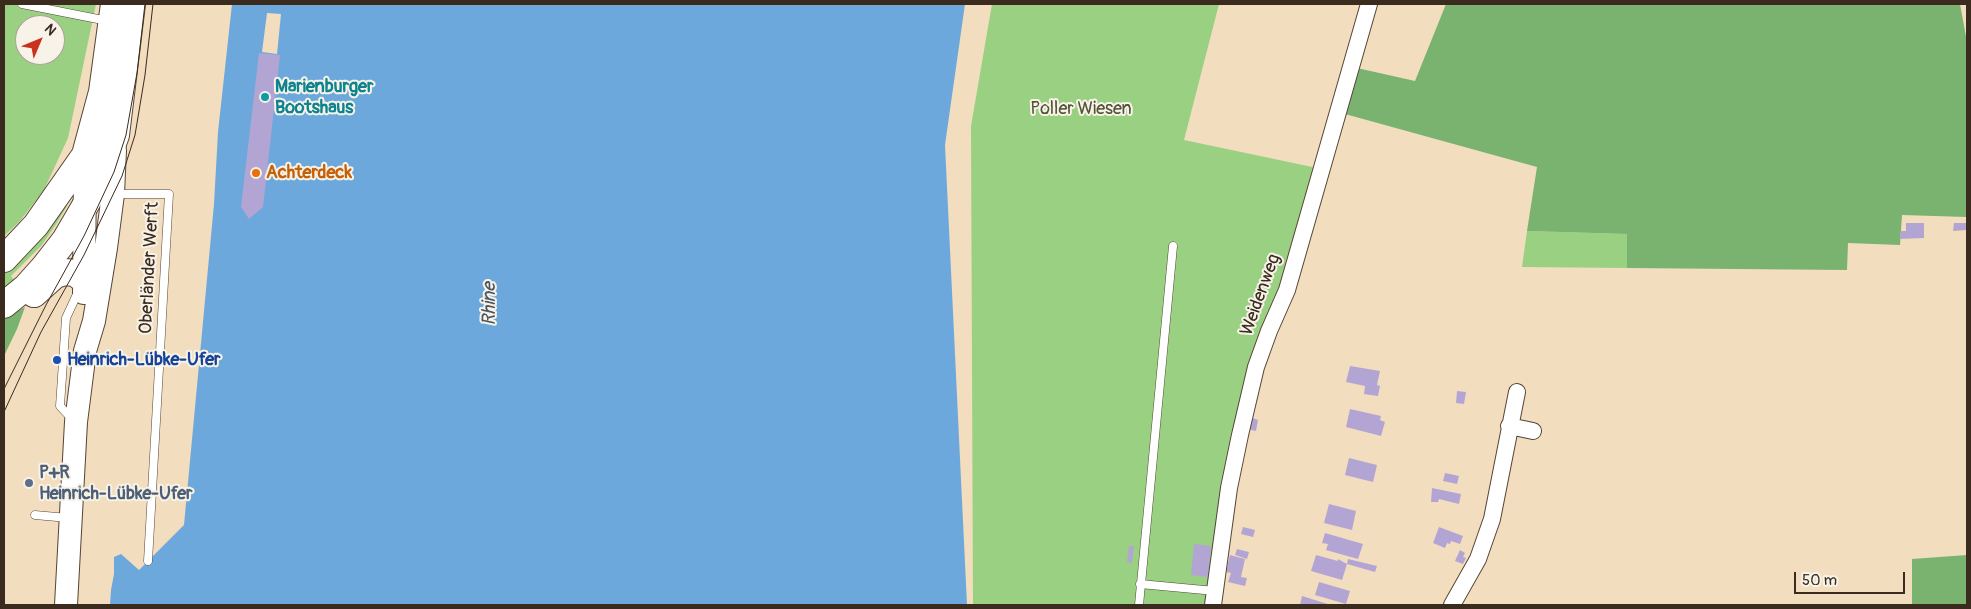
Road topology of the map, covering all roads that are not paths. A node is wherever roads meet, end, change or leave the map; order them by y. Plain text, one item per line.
1 (22, 4) edge
2 (132, 4) edge
3 (1369, 4) edge
4 (112, 13) edge
5 (116, 134) junction
6 (85, 155) junction
7 (113, 194) junction
8 (84, 207) junction
9 (1173, 246) dead end
10 (4, 259) edge
11 (84, 280) junction
12 (6, 304) edge
13 (85, 351) junction
14 (1517, 392) dead end
15 (76, 422) junction
16 (1509, 426) junction
17 (1533, 431) dead end
18 (35, 515) dead end
19 (70, 518) junction
20 (148, 561) dead end
21 (1140, 584) junction
22 (1214, 598) edge
23 (66, 605) edge
24 (1138, 605) edge
25 (1452, 605) edge

1 - 4 lane
2 - 5 main road
3 - 22 street, Weidenweg
4 - 6 main road
5 - 7 main road
5 - 8 main road
6 - 8 main road
6 - 10 main road
7 - 13 main road
7 - 20 lane, Oberländer Werft
8 - 11 main road
8 - 12 main road
9 - 21 lane
11 - 12 main road
11 - 13 main road
11 - 15 lane
13 - 15 main road
14 - 16 street
15 - 19 main road
16 - 17 street
16 - 25 street
18 - 19 lane
19 - 23 main road
21 - 22 lane
21 - 24 lane

